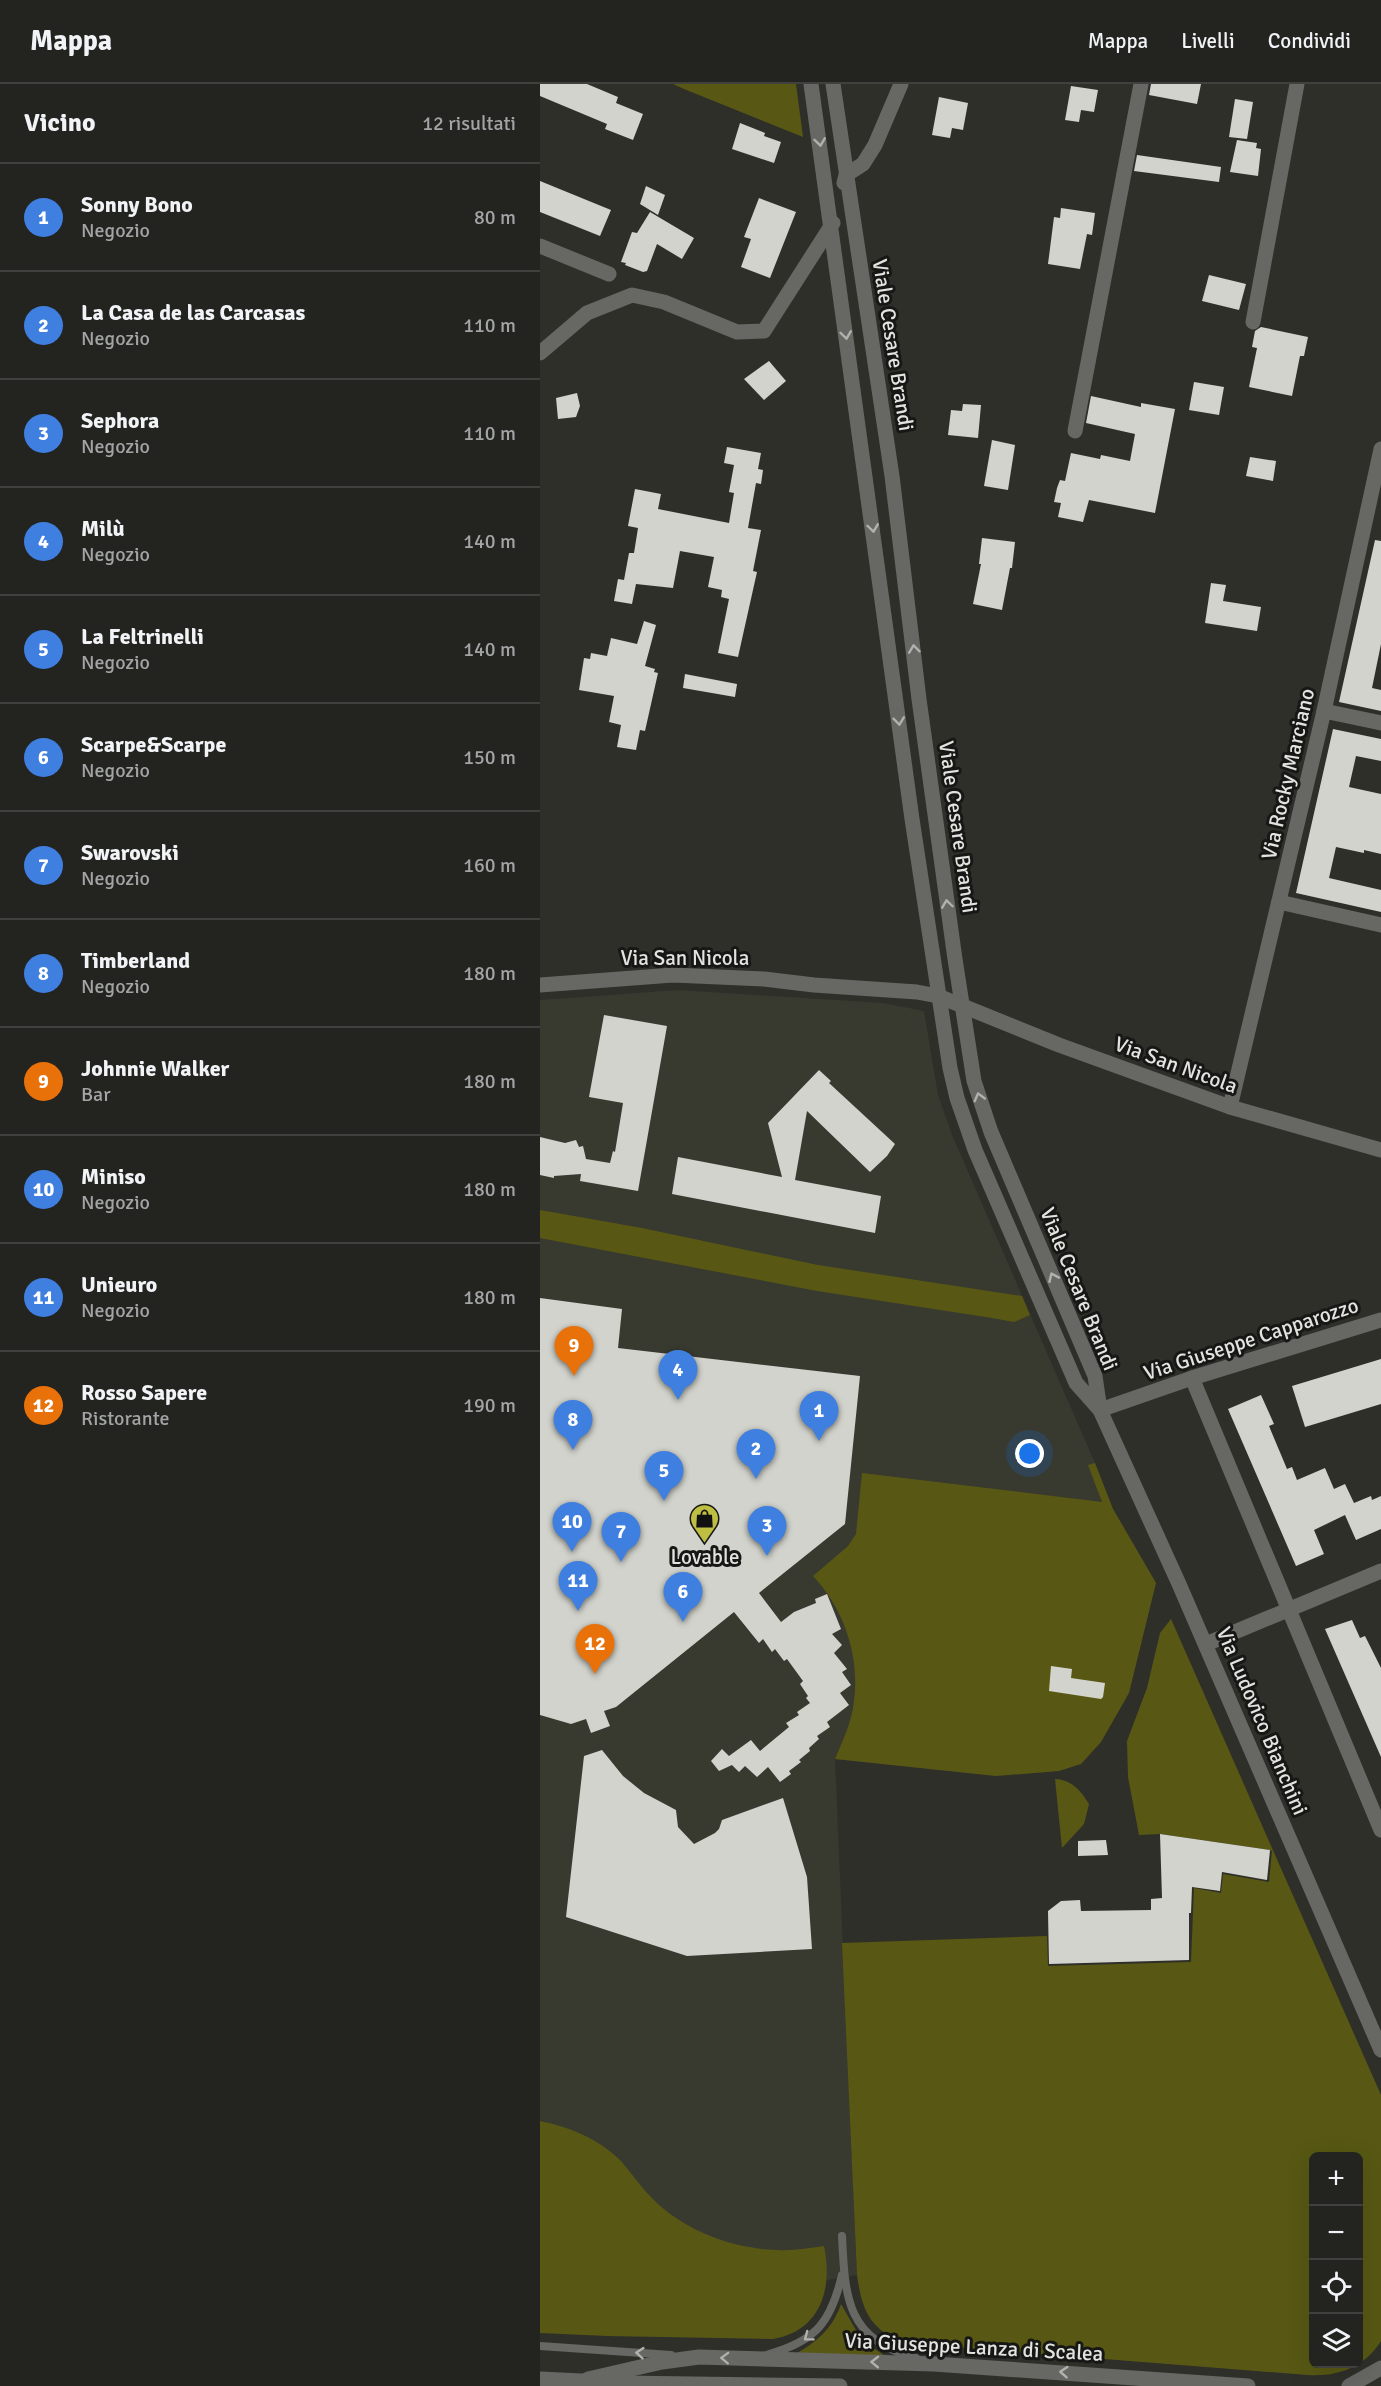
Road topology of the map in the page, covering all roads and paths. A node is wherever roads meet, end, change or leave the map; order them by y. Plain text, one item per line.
1 (811, 84) edge
2 (833, 84) edge
3 (901, 84) edge
4 (1141, 84) edge
5 (1297, 84) edge
6 (846, 175) junction
7 (831, 229) junction
8 (540, 246) edge
9 (609, 274) dead end
10 (1253, 322) dead end
11 (540, 353) edge
12 (1075, 430) dead end
13 (1381, 449) edge
14 (1376, 500) edge
15 (1324, 711) junction
16 (1381, 723) edge
17 (1279, 902) junction
18 (1381, 925) edge
19 (540, 985) edge
20 (938, 996) junction
21 (962, 1004) junction
22 (1230, 1107) junction
23 (1381, 1150) edge
24 (1381, 1320) edge
25 (1192, 1378) junction
26 (1100, 1410) junction
27 (1381, 1571) edge
28 (1289, 1610) junction
29 (1206, 1644) junction
30 (1381, 1830) edge
31 (1381, 2050) edge
32 (842, 2236) dead end
33 (843, 2269) junction
34 (540, 2346) edge
35 (699, 2358) junction
36 (751, 2359) junction
37 (934, 2364) junction
38 (1381, 2368) edge
39 (1096, 2374) junction
40 (540, 2379) edge
41 (576, 2381) junction
42 (840, 2386) edge
43 (1124, 2386) edge
44 (1248, 2386) edge
45 (1349, 2386) edge

1 -> 7 street, Viale Cesare Brandi
2 - 6 street, Viale Cesare Brandi
3 - 6 street
4 - 12 street
5 - 10 street
6 - 7 street
21 -> 6 street, Viale Cesare Brandi
7 - 11 street
7 -> 20 street, Viale Cesare Brandi
8 - 9 street
13 - 14 street, Via Rocky Marciano
14 - 15 street, Via Rocky Marciano
15 - 16 street
15 - 17 street, Via Rocky Marciano
17 - 18 street
17 - 22 street, Via Rocky Marciano
19 - 20 street, Via San Nicola
20 - 21 street, Via San Nicola
20 - 26 street, Viale Cesare Brandi
21 - 22 street, Via San Nicola
26 -> 21 street, Viale Cesare Brandi
22 - 23 street, Via San Nicola
24 - 25 street, Via Giuseppe Capparozzo
25 - 26 street, Via Giuseppe Capparozzo
25 - 28 street
26 - 29 street, Via Ludovico Bianchini
27 - 28 street
28 - 29 street
28 - 30 street
29 - 31 street, Via Ludovico Bianchini
32 - 33 lane
33 -> 36 lane
33 - 37 lane
35 -> 34 lane, Via Giuseppe Lanza di Scalea
36 -> 35 street, Via Giuseppe Lanza di Scalea
35 - 41 street, Via Giuseppe Lanza di Scalea
37 -> 36 street, Via Giuseppe Lanza di Scalea
39 -> 37 street, Via Giuseppe Lanza di Scalea
38 - 45 street
39 - 43 street
39 - 44 street, Via Giuseppe Lanza di Scalea
40 - 41 street, Via Giuseppe Lanza di Scalea
41 - 42 street, Via Giuseppe Lanza di Scalea

